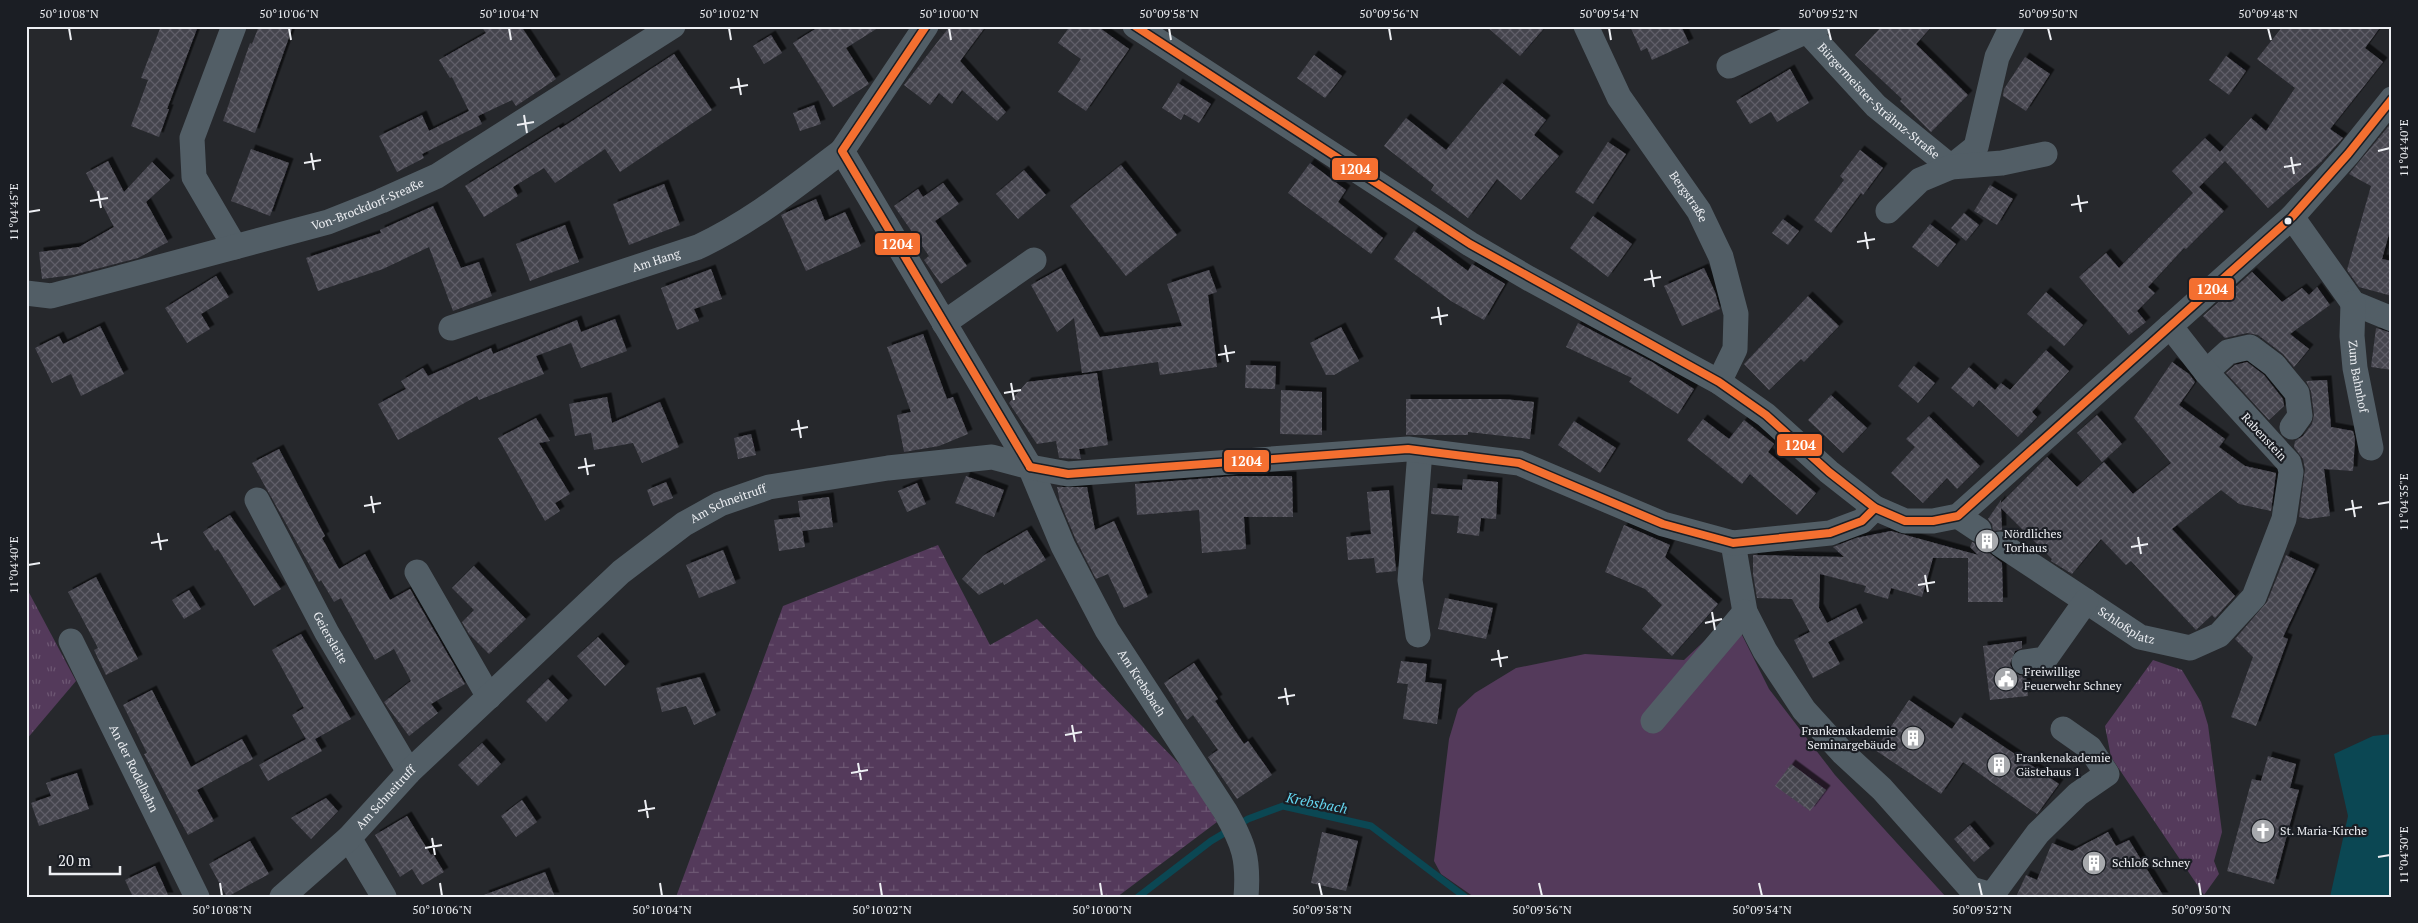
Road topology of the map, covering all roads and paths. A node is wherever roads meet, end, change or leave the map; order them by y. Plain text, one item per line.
1 (234, 26) edge
2 (673, 26) edge
3 (926, 26) edge
4 (1135, 26) edge
5 (1586, 26) edge
6 (2012, 26) edge
7 (1813, 29) edge
8 (1728, 66) dead end
9 (2392, 99) edge
10 (842, 151) junction
11 (2045, 154) dead end
12 (1952, 167) junction
13 (1888, 210) dead end
14 (2292, 217) junction
15 (235, 247) junction
16 (1034, 260) dead end
17 (26, 293) edge
18 (2353, 303) junction
19 (2392, 319) edge
20 (944, 323) junction
21 (2170, 326) junction
22 (451, 328) dead end
23 (2206, 372) junction
24 (1719, 382) junction
25 (2292, 427) dead end
26 (2371, 448) dead end
27 (1420, 451) junction
28 (1030, 467) junction
29 (257, 500) dead end
30 (1875, 508) junction
31 (1958, 516) junction
32 (1979, 530) dead end
33 (1733, 543) junction
34 (2000, 544) dead end
35 (417, 572) dead end
36 (2254, 597) joint
37 (2086, 601) junction
38 (1745, 612) junction
39 (1418, 635) dead end
40 (70, 641) dead end
41 (2024, 662) dead end
42 (489, 697) junction
43 (1653, 721) dead end
44 (2063, 729) dead end
45 (409, 772) junction
46 (349, 838) junction
47 (197, 897) edge
48 (282, 897) edge
49 (384, 897) edge
50 (1246, 897) edge

1 - 15 street
2 - 15 street, Von-Brockdorf-Sreaße
3 - 10 street, Am Hang
4 - 24 street
5 - 24 street, Bergstraße
6 - 12 street
7 - 8 street, Bürgermeister-Strähnz-Straße
7 - 12 street, Bürgermeister-Strähnz-Straße
9 - 14 street
10 - 20 street, Am Krebsbach
10 - 22 street, Am Hang
11 - 12 street
12 - 13 street
14 - 18 street
14 - 21 street
15 - 17 street, Von-Brockdorf-Sreaße
16 - 20 street
18 - 19 street
18 - 26 street, Zum Bahnhof
20 - 28 street, Am Krebsbach
21 - 23 street, Rabenstein
21 - 31 street
23 - 25 street
23 - 36 street, Rabenstein
24 - 30 street
27 - 28 street, Am Schneitruff
27 - 33 street, Am Schneitruff
27 - 39 street
28 - 42 street, Am Schneitruff
28 - 50 street, Am Krebsbach
29 - 45 street, Geiersleite
30 - 31 street
30 - 33 street
31 - 32 street
33 - 38 street
34 - 37 street, Schloßplatz
35 - 42 street
36 - 37 street, Schloßplatz
37 - 41 street
38 - 43 street
38 - 44 street
40 - 47 street, An der Rodelbahn
42 - 45 street, Am Schneitruff
45 - 46 street, Am Schneitruff
46 - 48 street, Am Schneitruff
46 - 49 street

